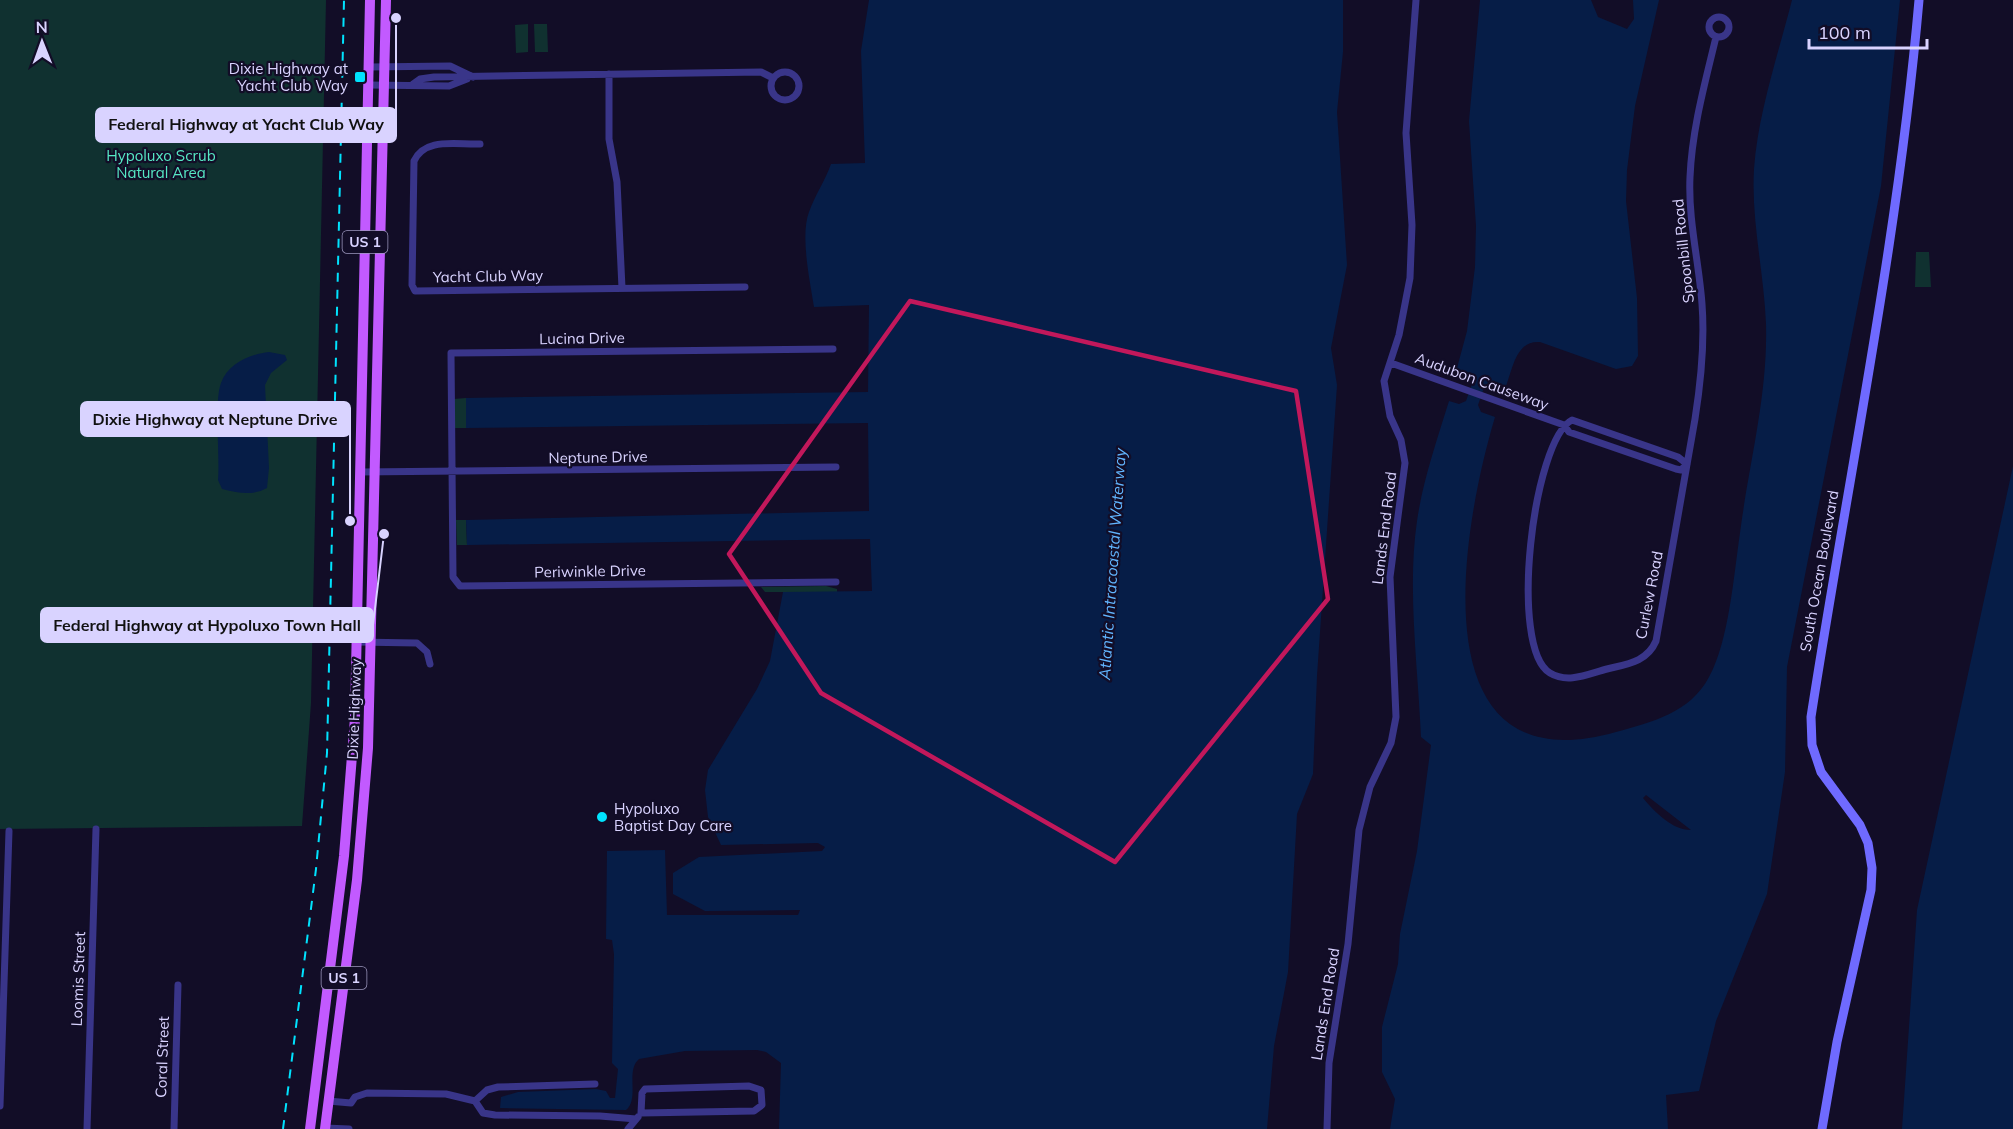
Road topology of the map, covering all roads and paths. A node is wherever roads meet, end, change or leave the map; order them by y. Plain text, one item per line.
1 (370, 0) edge
2 (386, 0) edge
3 (1416, 0) edge
4 (1919, 0) edge
5 (1716, 37) dead end
6 (435, 66) junction
7 (369, 67) junction
8 (384, 67) junction
9 (609, 74) junction
10 (473, 76) junction
11 (434, 77) junction
12 (773, 78) junction
13 (413, 84) junction
14 (369, 85) junction
15 (384, 85) junction
16 (433, 86) junction
17 (480, 144) dead end
18 (745, 287) dead end
19 (622, 288) junction
20 (833, 349) dead end
21 (1391, 363) junction
22 (1564, 424) junction
23 (1687, 464) junction
24 (836, 467) dead end
25 (360, 472) junction
26 (375, 472) junction
27 (452, 472) junction
28 (836, 582) dead end
29 (357, 642) junction
30 (372, 642) junction
31 (430, 664) dead end
32 (347, 826) junction
33 (362, 827) junction
34 (96, 829) dead end
35 (9, 831) dead end
36 (178, 985) dead end
37 (327, 1001) junction
38 (338, 1024) junction
39 (595, 1084) dead end
40 (328, 1101) junction
41 (475, 1101) junction
42 (0, 1106) edge
43 (638, 1116) junction
44 (325, 1128) edge
45 (87, 1129) edge
46 (174, 1129) edge
47 (310, 1129) edge
48 (349, 1129) edge
49 (628, 1129) edge
50 (1327, 1129) edge
51 (1822, 1129) edge

1 - 7 main road, Dixie Highway / US 1
2 - 8 main road, Dixie Highway / US 1
3 - 21 street, Lands End Road
4 - 51 main road, South Ocean Boulevard
5 - 23 street, Spoonbill Road
6 - 8 street
6 - 10 street
6 - 11 street
7 - 8 street
7 - 14 main road, Dixie Highway / US 1
8 - 15 main road, Dixie Highway / US 1
9 - 10 street
9 - 12 street
9 - 19 street
10 - 11 street
10 - 16 street
11 - 13 street
11 - 16 street
12 - 12 street
13 - 15 street
13 - 16 street
14 - 15 street
14 - 25 main road, Dixie Highway / US 1
15 - 26 main road, Dixie Highway / US 1
17 - 19 street, Yacht Club Way
18 - 19 street, Yacht Club Way
20 - 27 street, Lucina Drive
21 - 22 street, Audubon Causeway
21 - 50 street, Lands End Road
22 - 23 street, Audubon Causeway
22 - 23 street, Audubon Causeway
22 - 23 street, Curlew Road
24 - 27 street, Neptune Drive
25 - 26 street, Neptune Drive
25 - 29 main road, Dixie Highway / US 1
26 - 27 street, Neptune Drive
26 - 30 main road, Dixie Highway / US 1
27 - 28 street, Periwinkle Drive
29 - 30 street
29 - 32 main road, Dixie Highway / US 1
30 - 31 street
30 - 33 main road, Dixie Highway / US 1
32 - 33 main road
32 - 37 main road, Dixie Highway / US 1
33 - 38 main road, Dixie Highway / US 1
34 - 45 street, Loomis Street
35 - 42 street
36 - 46 street, Coral Street
37 - 38 main road
37 - 47 main road, Dixie Highway / US 1
38 - 40 main road, Dixie Highway / US 1
39 - 41 street
40 - 41 street
40 - 44 main road, Dixie Highway / US 1
41 - 43 street
43 - 43 street
43 - 49 street
44 - 48 street

